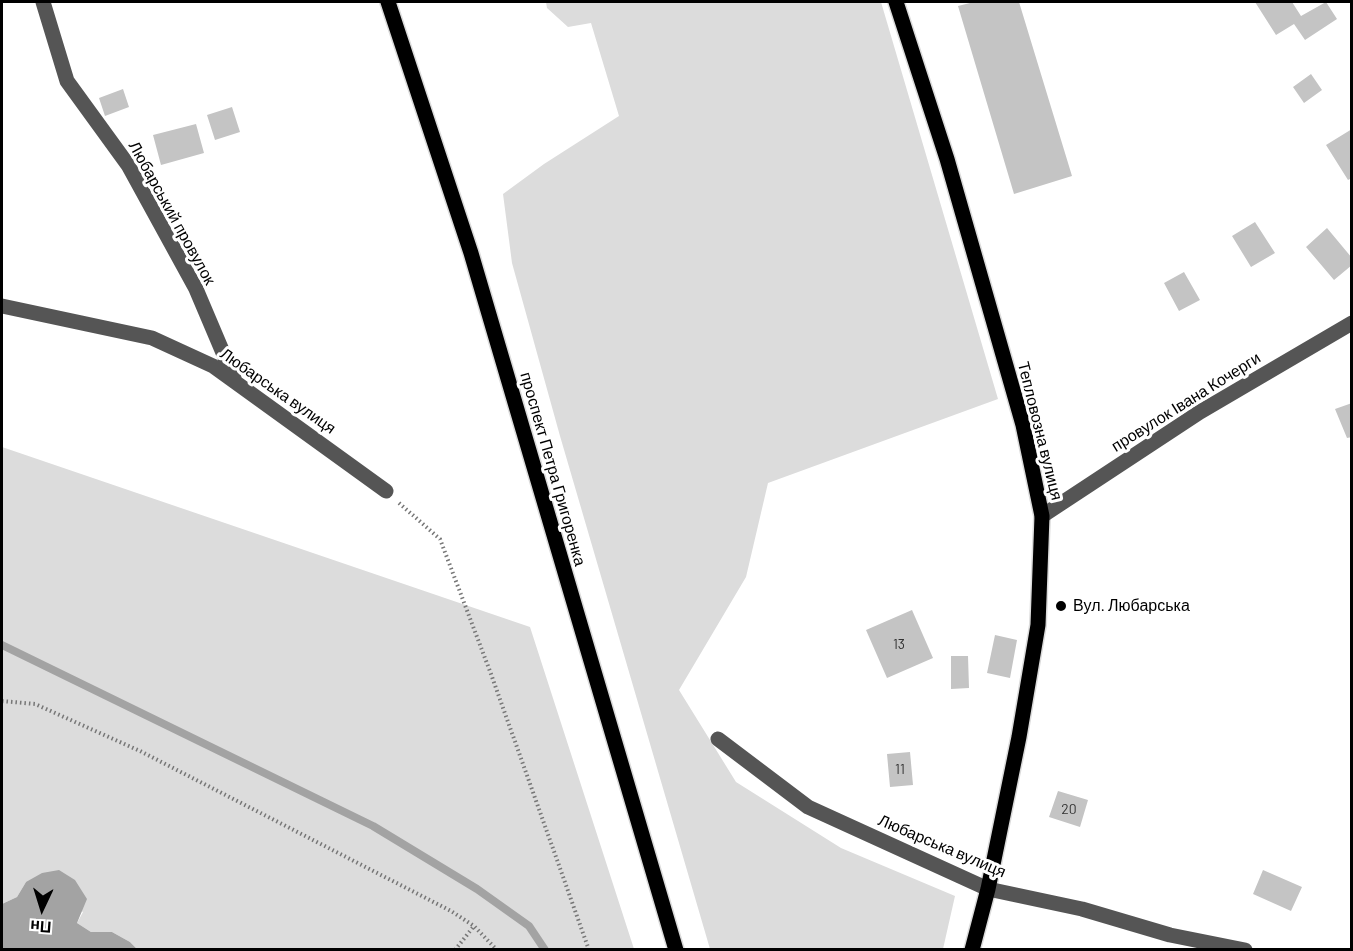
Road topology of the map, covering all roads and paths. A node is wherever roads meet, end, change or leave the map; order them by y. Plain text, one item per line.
1 (43, 2) edge
2 (388, 2) edge
3 (896, 2) edge
4 (2, 306) edge
5 (1352, 323) edge
6 (236, 381) junction
7 (386, 491) joint
8 (1042, 516) junction
9 (2, 701) edge
10 (718, 739) dead end
11 (988, 889) junction
12 (474, 926) junction
13 (455, 950) edge
14 (497, 950) edge
15 (589, 950) edge
16 (676, 950) edge
17 (972, 950) edge
18 (1245, 950) edge

1 - 6 street, Любарський провулок
2 - 16 main road, проспект Петра Григоренка
3 - 8 main road, Тепловозна вулиця
4 - 6 street, Любарська вулиця
5 - 8 street, провулок Івана Кочерги
6 - 7 street, Любарська вулиця
7 - 15 path
8 - 11 main road, Тепловозна вулиця
9 - 12 path
10 - 11 street, Любарська вулиця
11 - 17 main road, Тепловозна вулиця
11 - 18 street, Любарська вулиця
12 - 13 path
12 - 14 path

